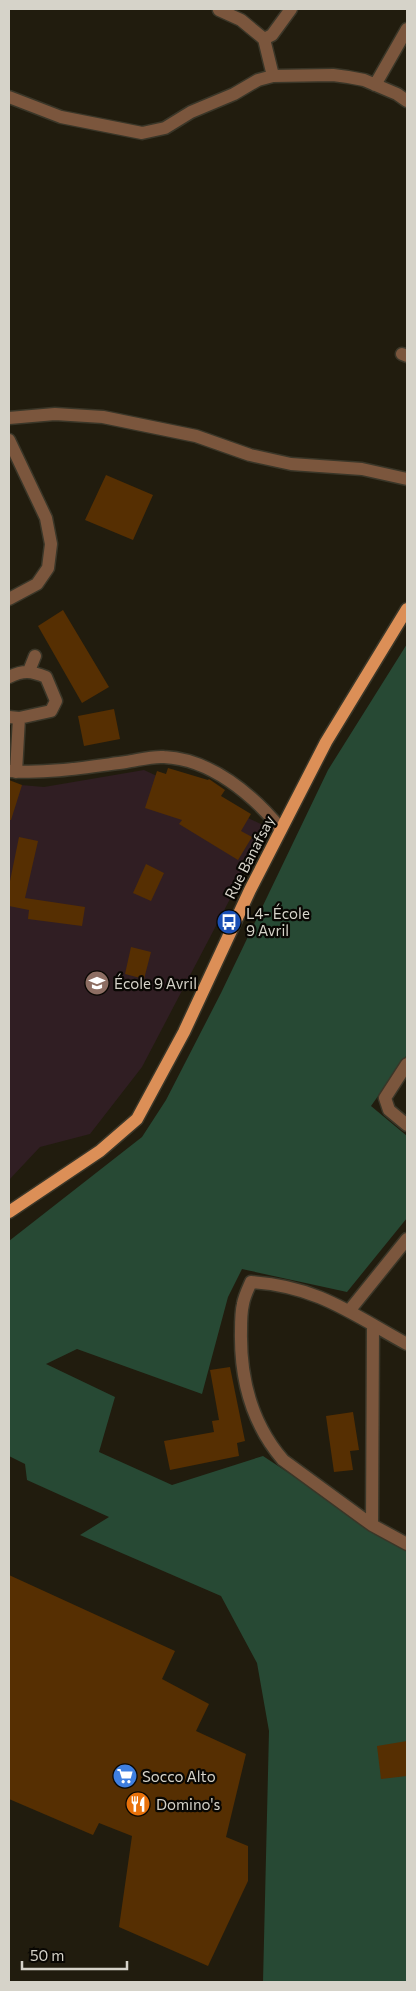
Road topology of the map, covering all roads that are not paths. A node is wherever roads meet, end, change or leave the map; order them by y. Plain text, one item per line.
1 (291, 9) edge
2 (219, 10) dead end
3 (407, 29) edge
4 (264, 39) junction
5 (273, 76) junction
6 (375, 85) junction
7 (9, 97) edge
8 (407, 102) edge
9 (9, 418) edge
10 (9, 440) edge
11 (407, 479) edge
12 (9, 599) edge
13 (407, 609) edge
14 (35, 656) dead end
15 (29, 671) junction
16 (9, 677) edge
17 (14, 718) edge
18 (12, 772) edge
19 (282, 829) junction
20 (407, 1064) edge
21 (407, 1125) edge
22 (9, 1212) edge
23 (407, 1239) edge
24 (349, 1311) junction
25 (373, 1326) junction
26 (407, 1344) edge
27 (372, 1525) junction
28 (407, 1544) edge

1 - 4 street
2 - 4 street
3 - 6 street
4 - 5 street
5 - 6 street
5 - 7 street
6 - 8 street
9 - 11 street
10 - 12 street
13 - 19 main road, Rue Banafsay
14 - 15 street
15 - 16 street
15 - 17 street
17 - 18 street
18 - 19 street
19 - 22 main road, Rue Banafsay
20 - 21 street
23 - 24 street
24 - 25 street
24 - 27 street
25 - 26 street
25 - 27 street
27 - 28 street

